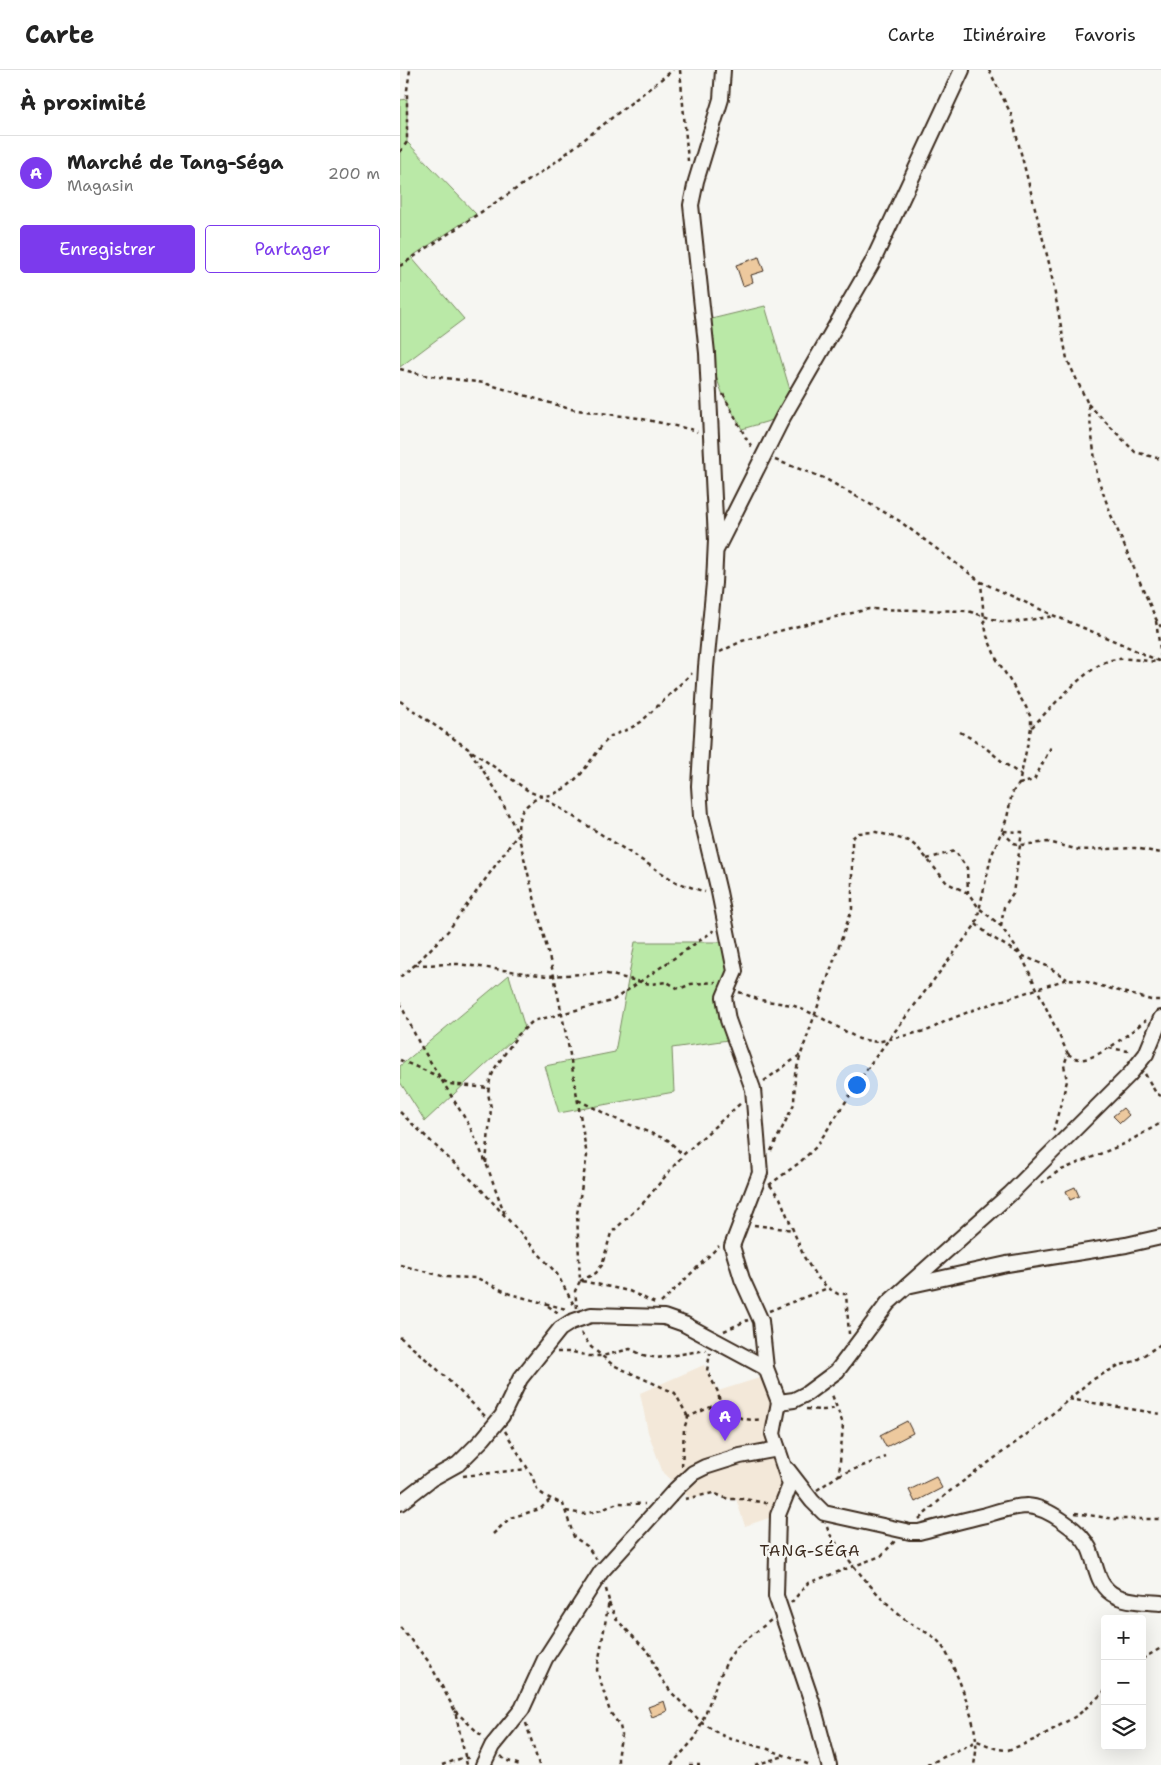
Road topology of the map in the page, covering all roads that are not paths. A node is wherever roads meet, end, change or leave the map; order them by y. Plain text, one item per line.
1 (723, 70) edge
2 (962, 70) edge
3 (715, 551) junction
4 (1154, 1018) edge
5 (1161, 1237) edge
6 (906, 1286) junction
7 (766, 1368) junction
8 (779, 1402) junction
9 (778, 1449) junction
10 (783, 1465) junction
11 (400, 1503) edge
12 (1161, 1603) edge
13 (483, 1765) edge
14 (829, 1765) edge

1 - 3 street
2 - 3 street
3 - 7 street
4 - 6 street
5 - 6 street
6 - 8 street
7 - 8 street
7 - 11 street
8 - 9 street
9 - 10 street
9 - 13 street
10 - 12 street
10 - 14 street

